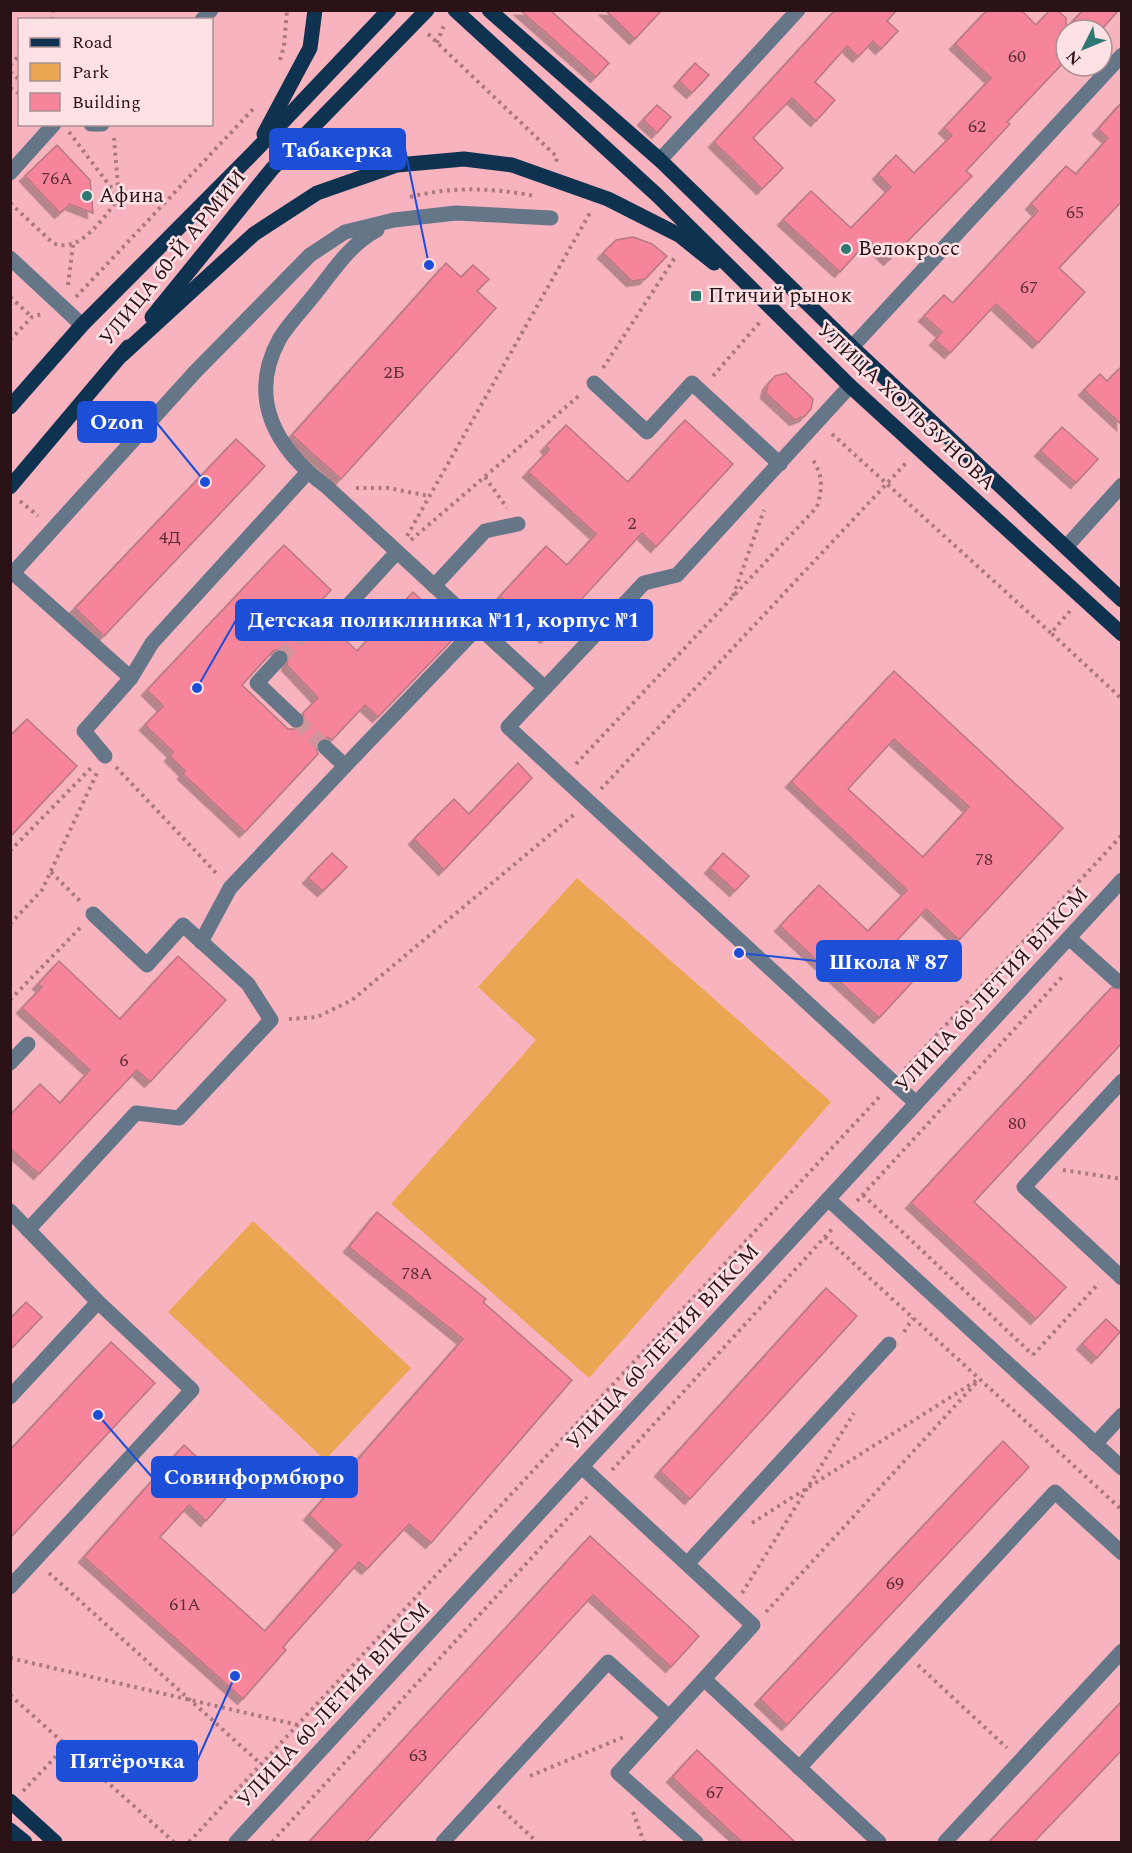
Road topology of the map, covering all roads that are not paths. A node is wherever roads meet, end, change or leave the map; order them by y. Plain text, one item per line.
1 (315, 10) edge
2 (389, 10) edge
3 (427, 10) edge
4 (455, 10) edge
5 (798, 10) edge
6 (494, 12) edge
7 (490, 44) junction
8 (1122, 55) edge
9 (52, 126) edge
10 (255, 151) junction
11 (660, 160) junction
12 (10, 173) edge
13 (550, 218) dead end
14 (393, 220) junction
15 (10, 258) edge
16 (771, 308) junction
17 (82, 325) junction
18 (852, 347) junction
19 (122, 355) junction
20 (594, 383) road end
21 (850, 386) junction
22 (10, 407) edge
23 (780, 464) junction
24 (307, 473) junction
25 (1122, 485) edge
26 (14, 493) edge
27 (518, 524) road end
28 (1066, 547) junction
29 (397, 552) junction
30 (11, 573) edge
31 (434, 586) junction
32 (1122, 600) edge
33 (320, 616) tunnel mouth
34 (478, 627) junction
35 (1122, 634) edge
36 (280, 658) tunnel mouth
37 (131, 678) junction
38 (545, 688) junction
39 (296, 720) tunnel mouth
40 (325, 747) tunnel mouth
41 (105, 756) road end
42 (345, 766) junction
43 (1122, 880) edge
44 (93, 914) road end
45 (1069, 938) junction
46 (201, 942) junction
47 (1117, 981) dead end
48 (28, 1044) dead end
49 (10, 1063) edge
50 (1122, 1082) edge
51 (916, 1103) junction
52 (828, 1199) junction
53 (10, 1211) edge
54 (28, 1230) junction
55 (1117, 1273) edge
56 (98, 1302) junction
57 (895, 1341) road end
58 (10, 1397) edge
59 (1122, 1415) edge
60 (1095, 1444) junction
61 (582, 1467) junction
62 (1122, 1468) edge
63 (1122, 1554) edge
64 (687, 1564) junction
65 (10, 1587) edge
66 (1122, 1652) edge
67 (704, 1679) junction
68 (669, 1717) junction
69 (800, 1768) junction
70 (12, 1802) edge
71 (10, 1830) edge
72 (25, 1842) edge
73 (56, 1842) edge
74 (236, 1842) edge
75 (443, 1842) edge
76 (696, 1842) edge
77 (879, 1842) edge
78 (945, 1842) edge

1 - 10 main road
2 - 10 main road, УЛИЦА 60-Й АРМИИ
3 - 19 main road, УЛИЦА 60-Й АРМИИ
4 - 7 main road, УЛИЦА ХОЛЬЗУНОВА
5 - 11 street
6 - 7 main road
6 - 11 main road, УЛИЦА ХОЛЬЗУНОВА
7 - 16 main road, УЛИЦА ХОЛЬЗУНОВА
8 - 18 street
9 - 12 street
10 - 17 main road, УЛИЦА 60-Й АРМИИ
11 - 18 main road, УЛИЦА ХОЛЬЗУНОВА
13 - 14 street
14 - 24 street
14 - 30 street
15 - 17 street
16 - 19 main road
16 - 21 main road, УЛИЦА ХОЛЬЗУНОВА
17 - 22 main road, УЛИЦА 60-Й АРМИИ
18 - 28 main road, УЛИЦА ХОЛЬЗУНОВА
19 - 26 main road, УЛИЦА 60-Й АРМИИ
20 - 23 street
21 - 23 street
21 - 35 main road, УЛИЦА ХОЛЬЗУНОВА
23 - 38 street
24 - 29 street
24 - 37 street
25 - 28 street
27 - 31 street
28 - 32 main road, УЛИЦА ХОЛЬЗУНОВА
29 - 31 street
29 - 33 street
30 - 37 street
31 - 34 street
34 - 38 street
34 - 42 street
36 - 39 street
37 - 41 street
38 - 51 street
40 - 42 street
42 - 46 street
43 - 45 street, УЛИЦА 60-ЛЕТИЯ ВЛКСМ
44 - 46 street
45 - 47 street
45 - 51 street, УЛИЦА 60-ЛЕТИЯ ВЛКСМ
46 - 54 street
48 - 49 street
50 - 55 street
51 - 52 street, УЛИЦА 60-ЛЕТИЯ ВЛКСМ
52 - 60 street
52 - 61 street, УЛИЦА 60-ЛЕТИЯ ВЛКСМ
53 - 54 street
54 - 56 street
56 - 58 street
56 - 65 street
57 - 64 street
59 - 60 street
60 - 62 street
61 - 64 street
61 - 74 street, УЛИЦА 60-ЛЕТИЯ ВЛКСМ
63 - 69 street
64 - 67 street
66 - 78 street
67 - 68 street
67 - 69 street
68 - 75 street
68 - 76 street
69 - 77 street
70 - 73 main road
71 - 72 main road

